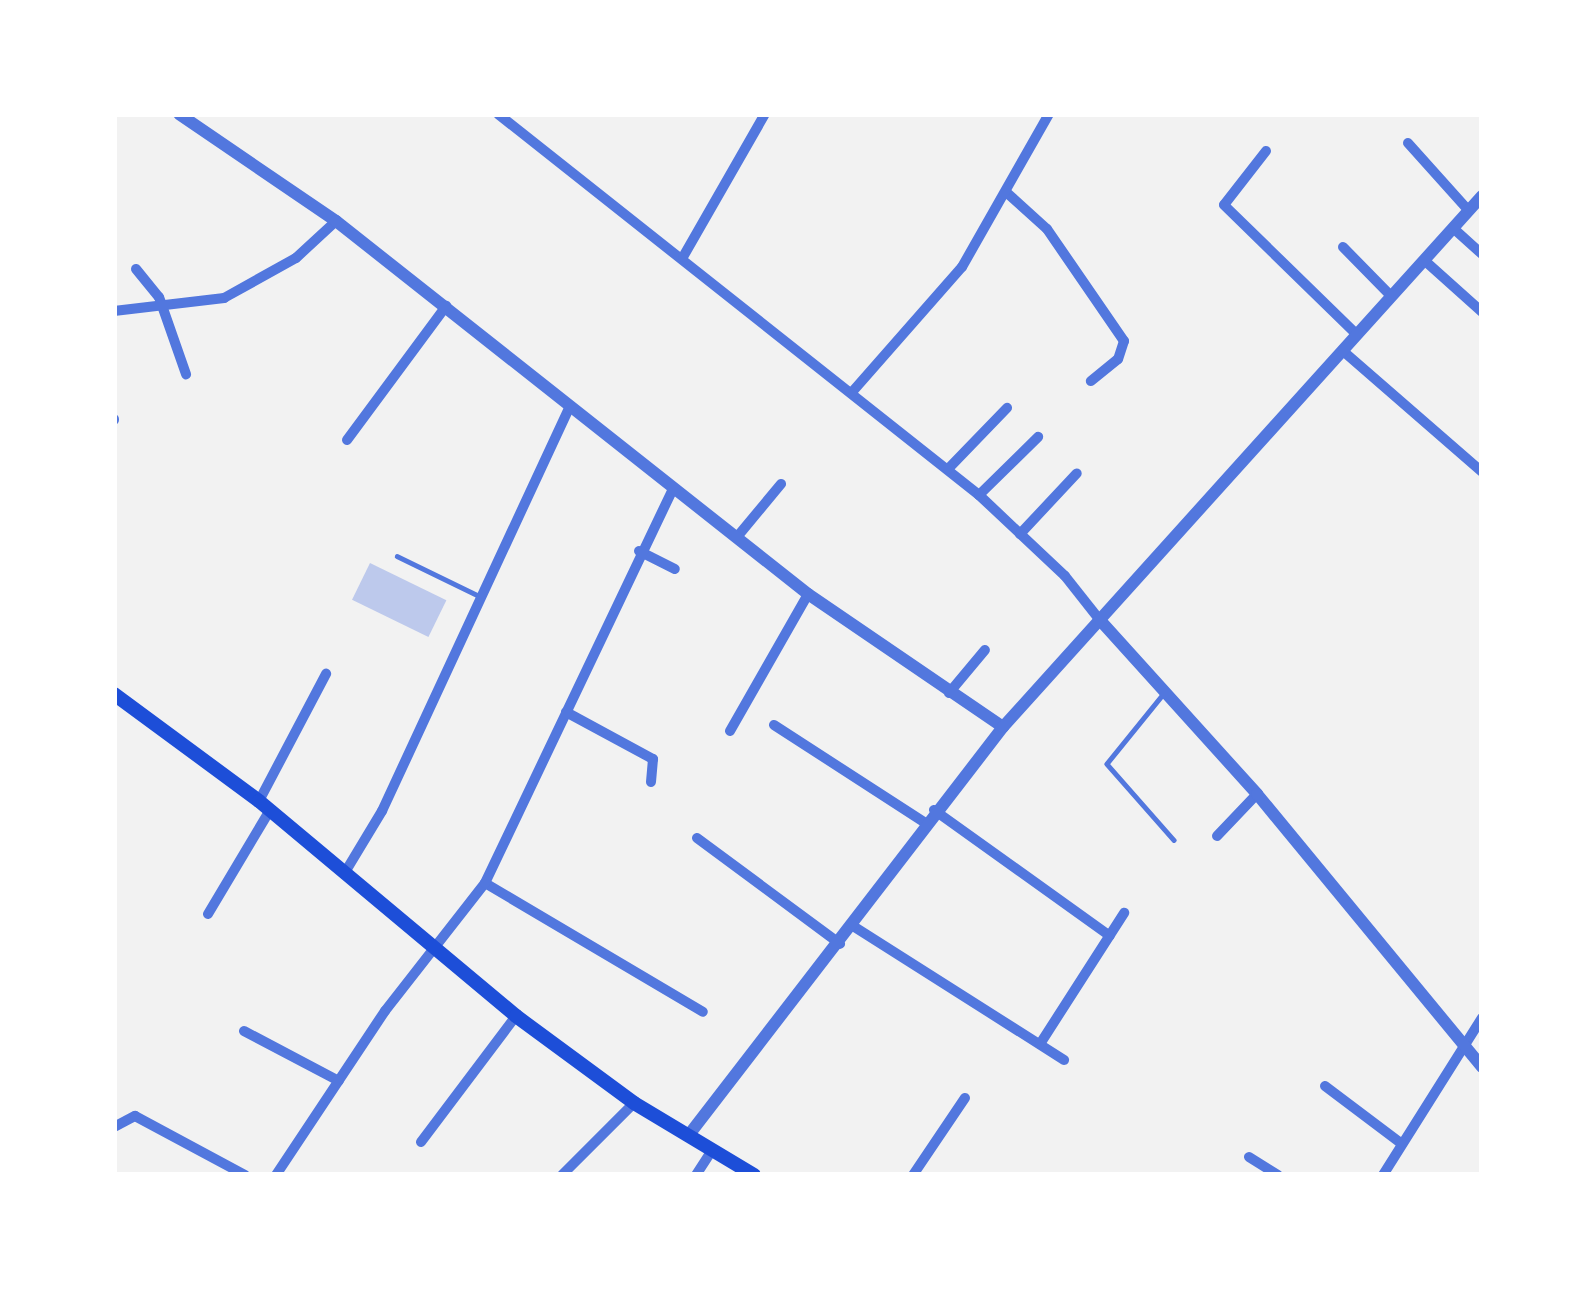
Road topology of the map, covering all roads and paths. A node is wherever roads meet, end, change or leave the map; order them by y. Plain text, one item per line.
1 (179, 114) edge
2 (498, 114) edge
3 (765, 114) edge
4 (1049, 114) edge
5 (1408, 143) dead end
6 (1266, 152) dead end
7 (1006, 192) junction
8 (1482, 196) edge
9 (1468, 211) junction
10 (336, 221) junction
11 (1453, 228) junction
12 (1343, 247) dead end
13 (1482, 254) edge
14 (682, 257) junction
15 (1424, 260) junction
16 (136, 269) dead end
17 (1391, 296) junction
18 (446, 307) junction
19 (162, 310) junction
20 (114, 311) edge
21 (1482, 312) edge
22 (1357, 335) junction
23 (1343, 351) junction
24 (186, 374) dead end
25 (1091, 381) dead end
26 (853, 391) junction
27 (569, 408) junction
28 (1006, 408) dead end
29 (1038, 437) dead end
30 (347, 440) dead end
31 (948, 470) junction
32 (1482, 472) edge
33 (1078, 473) dead end
34 (781, 484) dead end
35 (673, 488) junction
36 (979, 495) junction
37 (1020, 534) junction
38 (737, 537) junction
39 (639, 551) junction
40 (397, 556) dead end
41 (675, 568) dead end
42 (808, 594) junction
43 (478, 596) junction
44 (1099, 619) junction
45 (985, 650) dead end
46 (326, 674) dead end
47 (1166, 692) junction
48 (949, 693) junction
49 (114, 694) edge
50 (566, 712) junction
51 (774, 725) dead end
52 (1003, 728) junction
53 (730, 731) dead end
54 (651, 782) dead end
55 (1257, 794) junction
56 (265, 806) junction
57 (934, 810) junction
58 (924, 823) junction
59 (1217, 836) dead end
60 (698, 838) dead end
61 (1174, 840) dead end
62 (344, 874) junction
63 (485, 883) junction
64 (1124, 913) dead end
65 (208, 914) dead end
66 (853, 926) junction
67 (1109, 936) junction
68 (841, 944) junction
69 (438, 953) junction
70 (703, 1012) dead end
71 (516, 1016) junction
72 (1482, 1018) edge
73 (244, 1031) dead end
74 (1464, 1043) junction
75 (1040, 1044) junction
76 (1064, 1060) dead end
77 (1482, 1067) edge
78 (339, 1081) junction
79 (1325, 1086) dead end
80 (965, 1098) dead end
81 (634, 1103) junction
82 (114, 1127) edge
83 (688, 1136) junction
84 (421, 1142) dead end
85 (1402, 1144) junction
86 (712, 1150) junction
87 (1249, 1157) dead end
88 (245, 1175) edge
89 (276, 1175) edge
90 (562, 1175) edge
91 (696, 1175) edge
92 (754, 1175) edge
93 (913, 1175) edge
94 (1278, 1175) edge
95 (1383, 1175) edge

1 - 10 street
2 - 14 street
3 - 14 street
4 - 7 street
5 - 9 street
6 - 22 street
7 - 25 street
7 - 26 street
8 - 9 street
9 - 11 street
10 - 18 street
10 - 19 street
11 - 13 street
11 - 15 street
12 - 17 street
14 - 26 street
15 - 17 street
15 - 21 street
16 - 19 street
17 - 22 street
18 - 27 street
18 - 30 street
19 - 20 street
19 - 24 street
22 - 23 street
23 - 32 street
23 - 44 street
26 - 31 street
27 - 35 street
27 - 43 street
28 - 31 street
29 - 36 street
31 - 36 street
33 - 37 street
34 - 38 street
35 - 38 street
35 - 39 street
36 - 37 street
37 - 44 street
38 - 42 street
39 - 41 street
39 - 50 street
40 - 43 lane
42 - 48 street
42 - 53 street
43 - 62 street
44 - 47 street
44 - 52 street
45 - 48 street
46 - 56 street
47 - 55 street
47 - 61 lane
48 - 52 street
49 - 56 main road
50 - 54 street
50 - 63 street
51 - 58 street
52 - 57 street
55 - 59 street
55 - 74 street
56 - 62 main road
56 - 65 street
57 - 58 street
57 - 67 street
58 - 66 street
60 - 68 street
62 - 69 main road
63 - 69 street
63 - 70 street
64 - 67 street
66 - 68 street
66 - 75 street
67 - 75 street
68 - 83 street
69 - 71 main road
69 - 78 street
71 - 81 main road
71 - 84 street
72 - 74 street
73 - 78 street
74 - 77 street
74 - 85 street
75 - 76 street
78 - 89 street
79 - 85 street
80 - 93 street
81 - 83 main road
81 - 90 street
82 - 88 street
83 - 86 main road
85 - 95 street
86 - 91 street
86 - 92 main road
87 - 94 street

